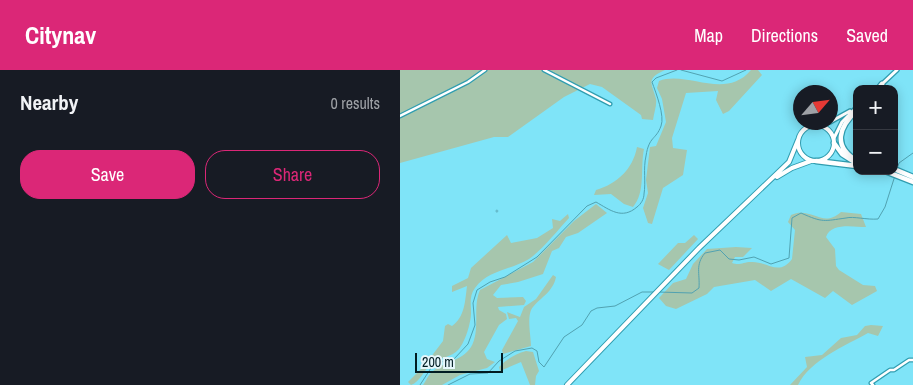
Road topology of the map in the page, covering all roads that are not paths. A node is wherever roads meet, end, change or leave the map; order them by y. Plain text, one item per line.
1 (485, 70) edge
2 (544, 70) edge
3 (897, 70) edge
4 (882, 84) edge
5 (610, 104) dead end
6 (853, 110) edge
7 (853, 112) edge
8 (853, 113) edge
9 (400, 116) edge
10 (838, 118) edge
11 (803, 130) edge
12 (828, 130) edge
13 (798, 140) junction
14 (834, 140) junction
15 (853, 158) edge
16 (853, 159) edge
17 (815, 161) junction
18 (853, 166) edge
19 (899, 174) joint
20 (913, 177) edge
21 (773, 179) junction
22 (913, 182) edge
23 (913, 360) edge
24 (567, 385) edge
25 (872, 385) edge

1 - 9 street
2 - 5 street
3 - 4 main road
6 - 10 main road
7 - 14 main road
8 - 15 highway
11 - 13 main road
12 - 14 main road
13 - 17 main road
13 - 21 main road
14 - 16 highway
14 - 17 main road
17 - 18 highway
17 - 21 main road
19 - 20 highway
19 - 22 highway
21 - 24 main road
23 - 25 street

